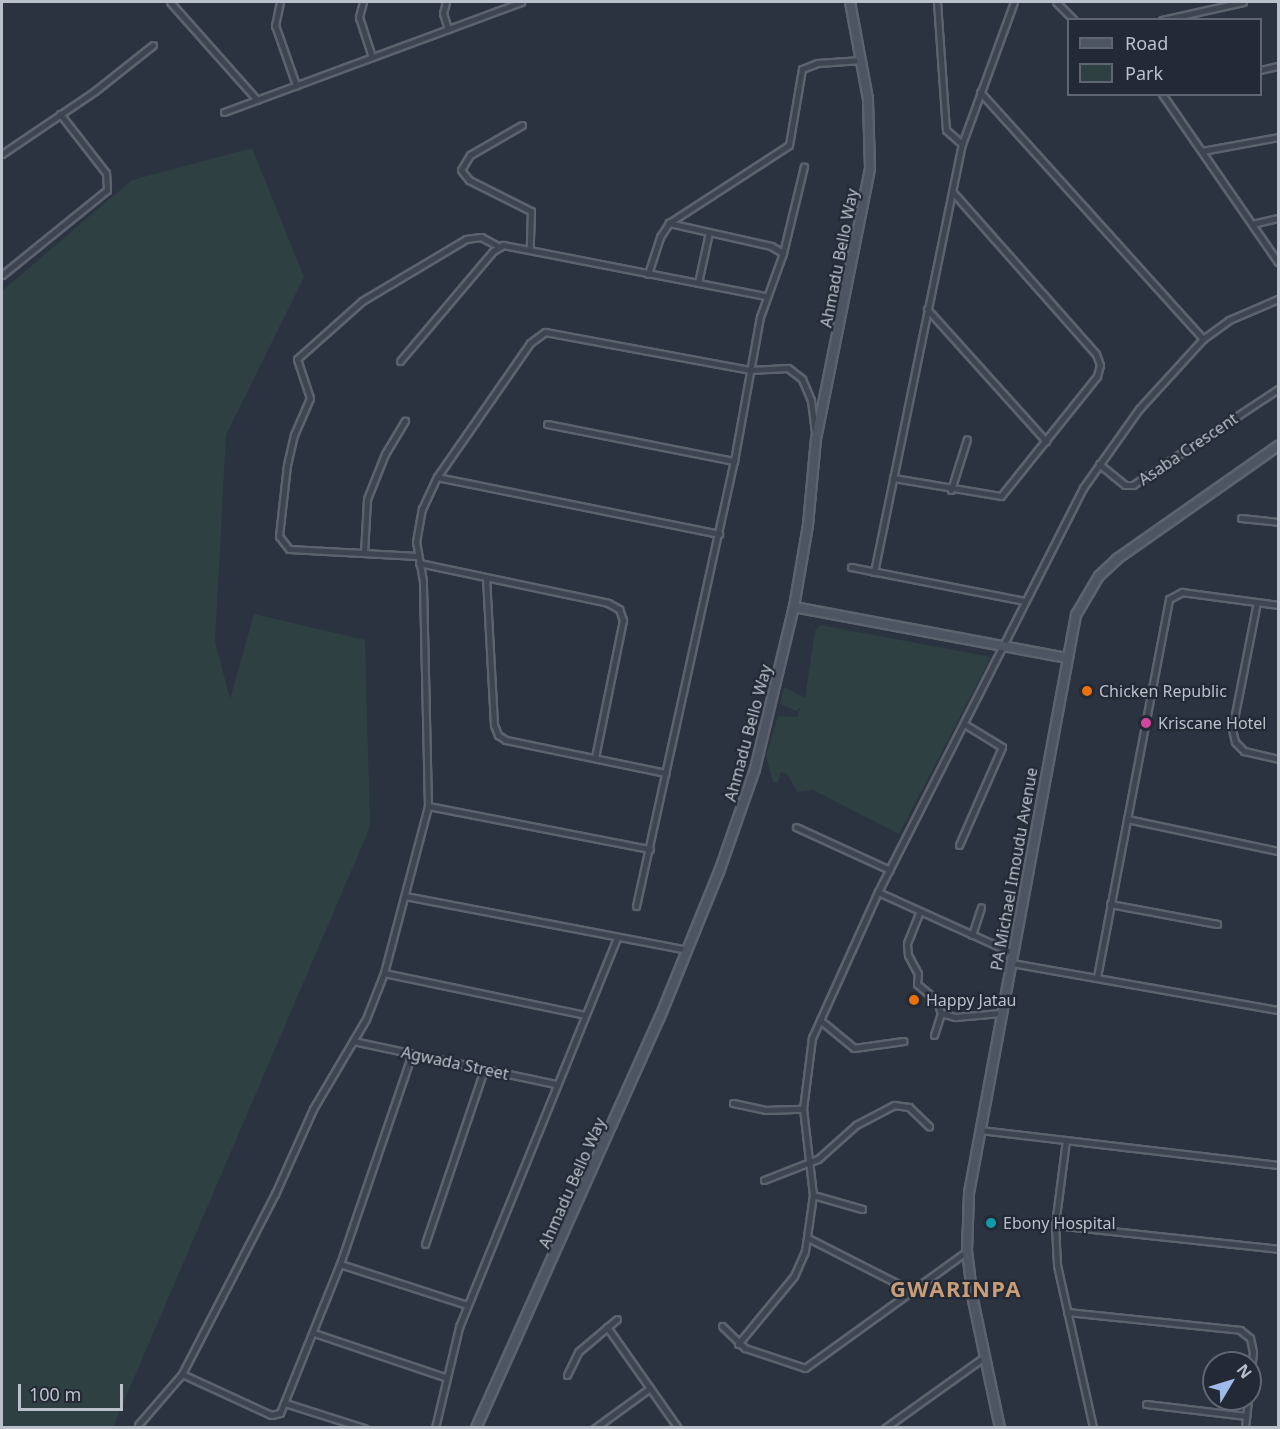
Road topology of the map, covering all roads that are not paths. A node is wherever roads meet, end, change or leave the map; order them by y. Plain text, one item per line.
1 (170, 2) edge
2 (280, 2) edge
3 (363, 2) edge
4 (446, 2) edge
5 (520, 2) edge
6 (850, 2) edge
7 (937, 2) edge
8 (1014, 2) edge
9 (1056, 2) edge
10 (1243, 2) edge
11 (1072, 18) edge
12 (1171, 18) edge
13 (448, 29) junction
14 (153, 45) dead end
15 (372, 57) junction
16 (861, 60) junction
17 (1278, 66) edge
18 (1262, 70) edge
19 (296, 85) junction
20 (980, 92) junction
21 (1163, 96) edge
22 (257, 100) junction
23 (224, 112) dead end
24 (60, 114) junction
25 (522, 125) dead end
26 (1278, 137) edge
27 (962, 144) junction
28 (1202, 151) junction
29 (2, 154) edge
30 (804, 166) dead end
31 (952, 191) junction
32 (1278, 218) edge
33 (669, 223) junction
34 (1252, 224) junction
35 (709, 232) junction
36 (500, 247) junction
37 (530, 248) junction
38 (783, 253) junction
39 (1278, 262) edge
40 (648, 274) junction
41 (2, 275) edge
42 (698, 283) junction
43 (766, 296) junction
44 (1278, 299) edge
45 (927, 309) junction
46 (1203, 339) junction
47 (400, 361) dead end
48 (750, 370) junction
49 (1278, 389) edge
50 (405, 421) dead end
51 (547, 424) dead end
52 (816, 439) junction
53 (967, 439) dead end
54 (1046, 441) junction
55 (1278, 446) edge
56 (734, 461) junction
57 (1099, 464) junction
58 (437, 477) junction
59 (893, 478) junction
60 (951, 490) junction
61 (1240, 518) dead end
62 (1278, 522) edge
63 (718, 534) junction
64 (364, 553) junction
65 (417, 556) junction
66 (419, 563) junction
67 (851, 567) dead end
68 (874, 572) junction
69 (486, 577) junction
70 (1025, 601) junction
71 (1257, 602) junction
72 (1278, 605) edge
73 (794, 607) junction
74 (1006, 645) junction
75 (1066, 658) junction
76 (966, 725) junction
77 (595, 758) junction
78 (1278, 759) edge
79 (666, 773) junction
80 (428, 806) junction
81 (1127, 819) junction
82 (796, 827) dead end
83 (958, 845) dead end
84 (650, 849) junction
85 (1278, 851) edge
86 (890, 870) junction
87 (879, 892) junction
88 (405, 896) junction
89 (1110, 904) junction
90 (636, 906) dead end
91 (981, 907) dead end
92 (920, 911) junction
93 (1217, 924) dead end
94 (972, 934) junction
95 (617, 938) junction
96 (688, 950) junction
97 (1013, 953) junction
98 (1011, 963) junction
99 (384, 973) junction
100 (1097, 976) junction
101 (1278, 1010) edge
102 (941, 1013) junction
103 (1001, 1013) junction
104 (585, 1015) junction
105 (820, 1020) junction
106 (934, 1035) dead end
107 (353, 1041) junction
108 (904, 1041) dead end
109 (412, 1054) junction
110 (484, 1070) junction
111 (556, 1084) junction
112 (734, 1103) dead end
113 (803, 1109) junction
114 (929, 1126) dead end
115 (978, 1130) junction
116 (1066, 1140) junction
117 (808, 1164) junction
118 (1278, 1165) edge
119 (764, 1180) dead end
120 (813, 1195) junction
121 (862, 1209) dead end
122 (1055, 1225) junction
123 (808, 1238) junction
124 (425, 1244) dead end
125 (1278, 1250) edge
126 (967, 1251) junction
127 (340, 1264) junction
128 (912, 1291) junction
129 (467, 1305) junction
130 (1067, 1312) junction
131 (617, 1319) dead end
132 (722, 1326) dead end
133 (607, 1327) junction
134 (314, 1333) junction
135 (738, 1344) junction
136 (1253, 1351) edge
137 (984, 1357) junction
138 (182, 1374) junction
139 (567, 1375) dead end
140 (445, 1377) junction
141 (650, 1388) junction
142 (285, 1403) junction
143 (1146, 1404) dead end
144 (1247, 1411) edge
145 (1246, 1416) junction
146 (138, 1425) dead end
147 (364, 1428) edge
148 (435, 1428) edge
149 (476, 1428) edge
150 (595, 1428) edge
151 (678, 1428) edge
152 (885, 1428) edge
153 (1000, 1428) edge
154 (1093, 1428) edge
155 (1245, 1428) edge

1 - 22 street
2 - 19 street
3 - 15 street
4 - 13 street
5 - 13 street
6 - 16 street, Ahmadu Bello Way
7 - 27 street
8 - 20 street
9 - 11 street
10 - 12 street
13 - 15 street
14 - 24 street
15 - 19 street
16 - 33 street
16 - 52 street, Ahmadu Bello Way
17 - 18 street
19 - 22 street
20 - 27 street
20 - 46 street
21 - 28 street
22 - 23 street
24 - 29 street
24 - 41 street
25 - 37 street
26 - 28 street
27 - 31 street
28 - 34 street
30 - 38 street
31 - 45 street
31 - 54 street
32 - 34 street
33 - 35 street
33 - 40 street
34 - 39 street
35 - 38 street
35 - 42 street
36 - 37 street
36 - 47 street
36 - 64 street
37 - 40 street
38 - 43 street
40 - 42 street
42 - 43 street
43 - 48 street
44 - 46 street
45 - 54 street
45 - 59 street
46 - 57 street
48 - 52 street
48 - 56 street
48 - 58 street
49 - 57 street, Asaba Crescent
50 - 64 street
51 - 56 street
52 - 73 street, Ahmadu Bello Way
53 - 60 street
54 - 60 street
55 - 75 street, PA Michael Imoudu Avenue
56 - 63 street
57 - 70 street
58 - 63 street
58 - 65 street
59 - 60 street
59 - 68 street
61 - 62 street
63 - 79 street
64 - 65 street
65 - 66 street
66 - 69 street
66 - 80 street
67 - 68 street
68 - 70 street
69 - 77 street
69 - 77 street
70 - 74 street
71 - 72 street
71 - 78 street
71 - 81 street
73 - 74 street
73 - 96 street, Ahmadu Bello Way
74 - 75 street
74 - 76 street
75 - 97 street, PA Michael Imoudu Avenue
76 - 83 street
76 - 86 street
77 - 79 street
79 - 84 street
80 - 84 street
80 - 88 street
81 - 85 street
81 - 89 street
82 - 86 street
84 - 90 street
86 - 87 street
87 - 92 street
87 - 105 street
88 - 95 street
88 - 99 street
89 - 93 street
89 - 100 street
91 - 94 street
92 - 94 street
92 - 102 street
94 - 97 street
95 - 96 street
95 - 104 street
96 - 149 street, Ahmadu Bello Way
97 - 98 street, PA Michael Imoudu Avenue
98 - 100 street
98 - 103 street, PA Michael Imoudu Avenue
99 - 104 street
99 - 107 street
100 - 101 street
102 - 103 street
102 - 106 street
103 - 115 street, PA Michael Imoudu Avenue
104 - 111 street
105 - 108 street
105 - 113 street
107 - 109 street, Agwada Street
107 - 138 street
109 - 110 street, Agwada Street
109 - 127 street
110 - 111 street, Agwada Street
110 - 124 street
111 - 129 street
112 - 113 street
113 - 117 street
114 - 117 street
115 - 116 street
115 - 126 street, PA Michael Imoudu Avenue
116 - 118 street
116 - 122 street
117 - 119 street
117 - 120 street
120 - 121 street
120 - 123 street
122 - 125 street
122 - 130 street
123 - 128 street
123 - 135 street
126 - 128 street
126 - 137 street, PA Michael Imoudu Avenue
127 - 129 street
127 - 134 street
128 - 135 street
129 - 140 street
130 - 136 street
130 - 154 street
131 - 133 street
132 - 135 street
133 - 139 street
133 - 141 street
134 - 140 street
134 - 142 street
137 - 152 street
137 - 153 street, PA Michael Imoudu Avenue
138 - 142 street
138 - 146 street
140 - 148 street
141 - 150 street
141 - 151 street
142 - 147 street
143 - 145 street
144 - 145 street
145 - 155 street

